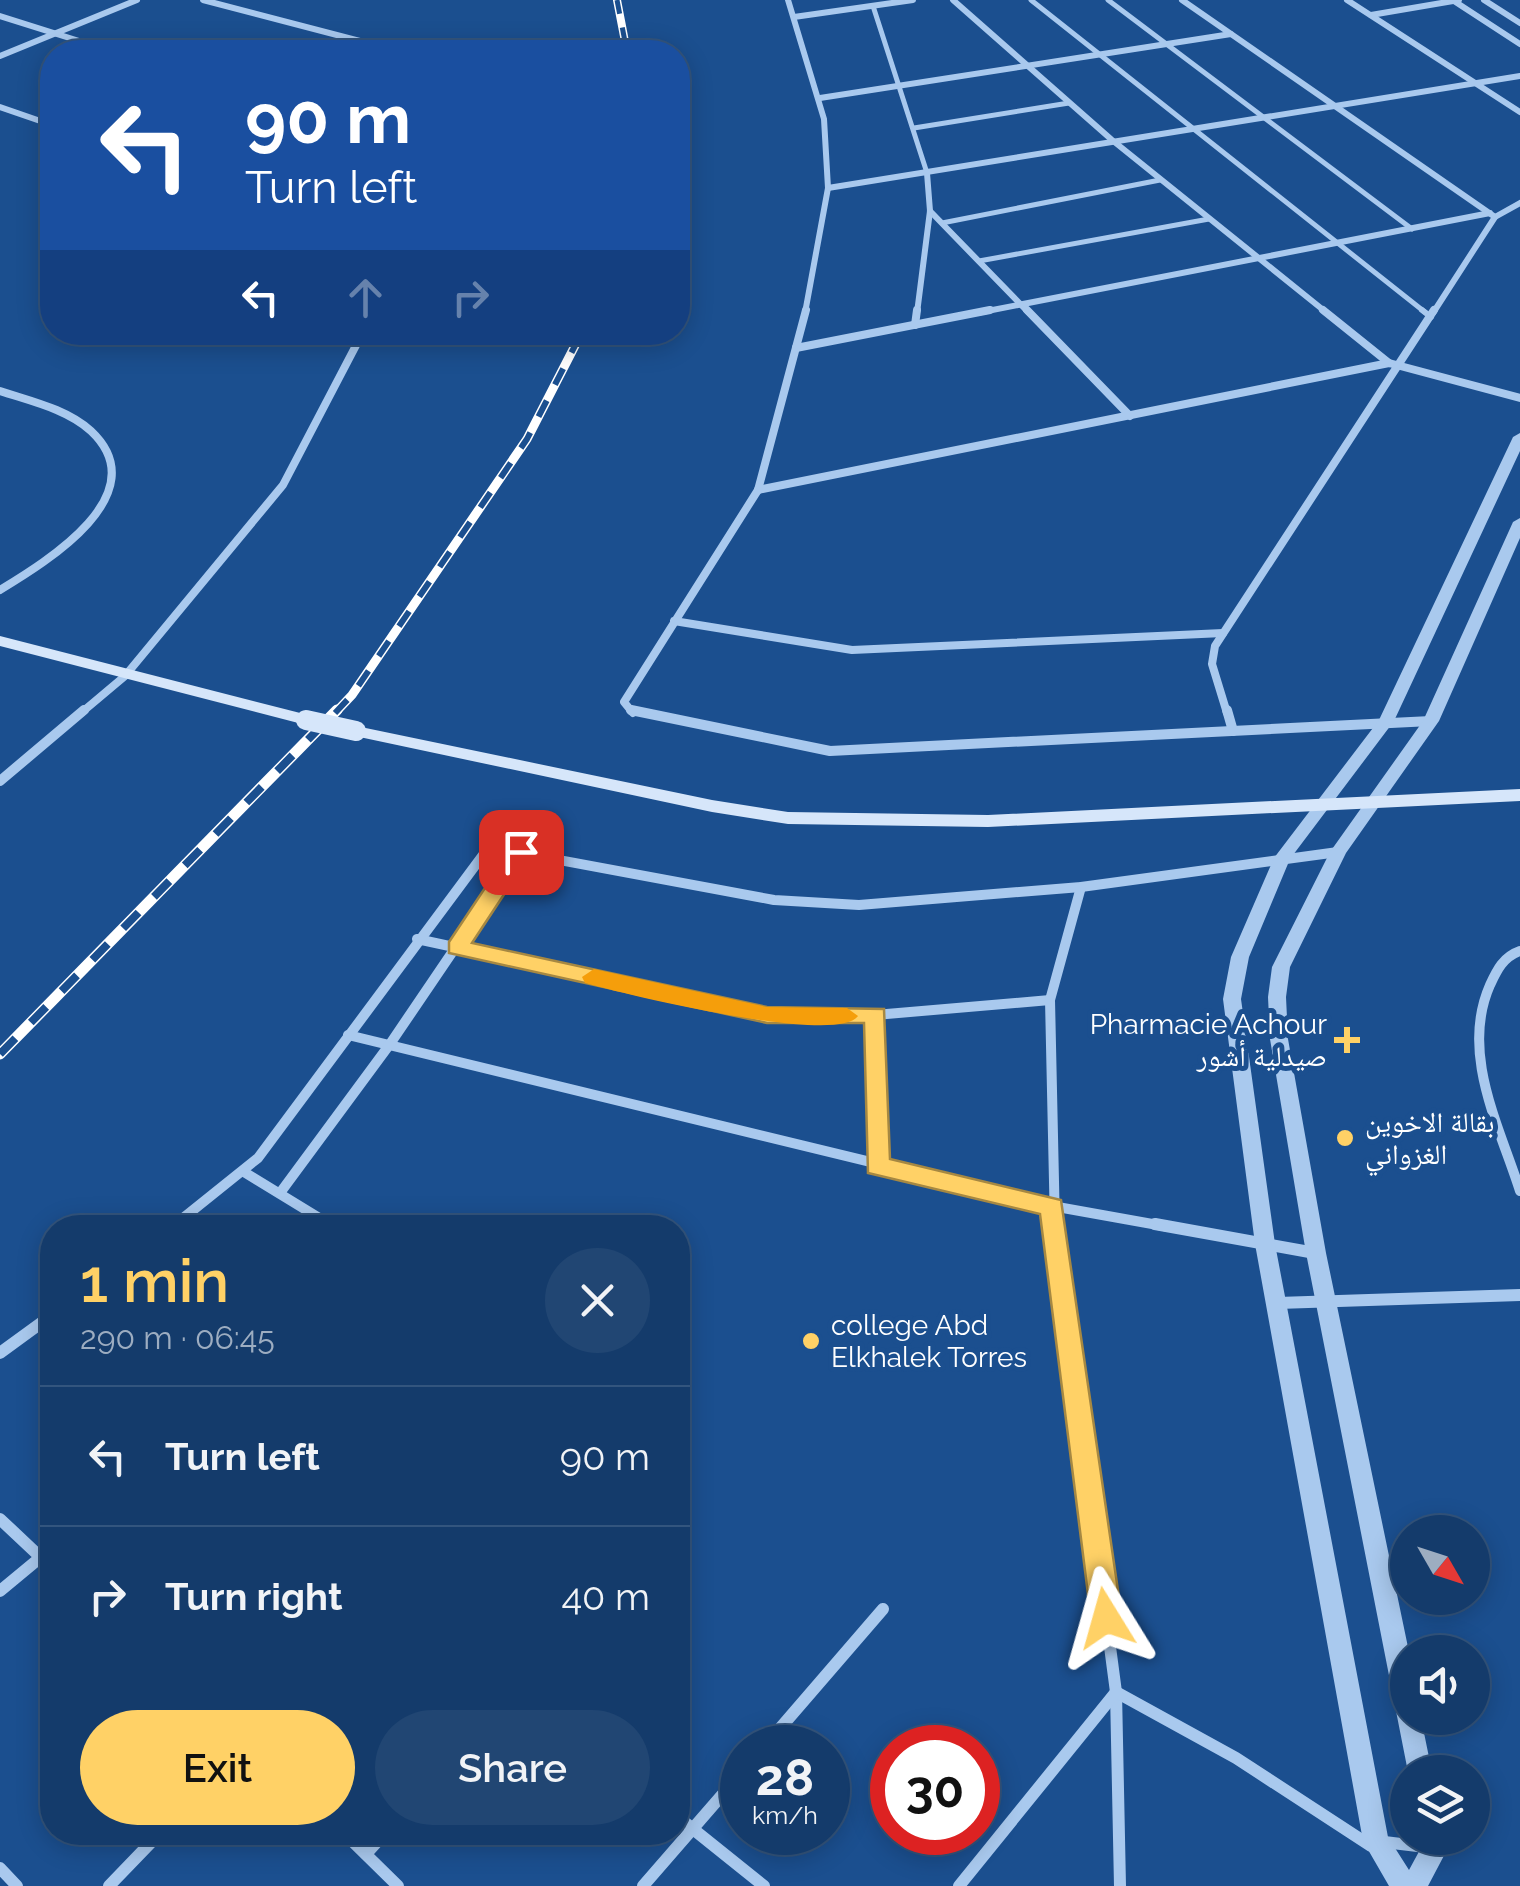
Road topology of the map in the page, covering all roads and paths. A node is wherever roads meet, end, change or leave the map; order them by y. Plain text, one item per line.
1 (136, 0) edge
2 (203, 0) edge
3 (788, 0) edge
4 (913, 0) edge
5 (953, 0) edge
6 (1031, 0) edge
7 (1108, 0) edge
8 (1182, 0) edge
9 (1348, 0) edge
10 (1455, 0) edge
11 (1484, 0) edge
12 (872, 3) edge
13 (1370, 15) junction
14 (0, 16) edge
15 (794, 16) junction
16 (1520, 24) edge
17 (55, 34) junction
18 (1231, 34) junction
19 (75, 40) edge
20 (356, 40) edge
21 (1168, 44) junction
22 (1520, 44) edge
23 (1101, 55) junction
24 (0, 56) edge
25 (1028, 66) junction
26 (1520, 76) edge
27 (1476, 84) junction
28 (902, 86) junction
29 (820, 98) junction
30 (1069, 103) junction
31 (1330, 104) junction
32 (0, 107) edge
33 (1520, 112) edge
34 (1262, 116) junction
35 (40, 121) edge
36 (1192, 127) junction
37 (914, 128) junction
38 (1112, 140) junction
39 (927, 173) junction
40 (1160, 180) junction
41 (828, 188) junction
42 (1520, 203) edge
43 (930, 211) junction
44 (1493, 215) junction
45 (1209, 220) junction
46 (942, 223) junction
47 (1412, 229) junction
48 (1338, 244) junction
49 (1260, 261) junction
50 (979, 262) junction
51 (1020, 303) junction
52 (1432, 317) junction
53 (915, 325) junction
54 (356, 345) edge
55 (796, 348) junction
56 (1390, 364) junction
57 (1400, 366) junction
58 (0, 392) edge
59 (1520, 398) edge
60 (1130, 416) junction
61 (1520, 437) edge
62 (758, 490) junction
63 (1520, 522) edge
64 (0, 590) edge
65 (674, 621) junction
66 (1224, 633) junction
67 (0, 641) edge
68 (126, 676) junction
69 (1431, 720) junction
70 (1386, 721) junction
71 (1233, 731) junction
72 (0, 780) edge
73 (1520, 795) edge
74 (1378, 800) junction
75 (1325, 801) junction
76 (521, 852) junction
77 (1338, 852) junction
78 (1282, 858) junction
79 (1081, 887) junction
80 (417, 940) junction
81 (457, 948) junction
82 (1520, 951) edge
83 (1050, 1000) junction
84 (875, 1015) junction
85 (348, 1035) junction
86 (390, 1044) junction
87 (877, 1166) junction
88 (244, 1172) junction
89 (1520, 1191) edge
90 (280, 1193) junction
91 (1052, 1206) junction
92 (188, 1215) edge
93 (315, 1215) edge
94 (1266, 1244) junction
95 (1316, 1253) junction
96 (1520, 1294) edge
97 (1328, 1300) junction
98 (1278, 1303) junction
99 (40, 1324) edge
100 (0, 1353) edge
101 (0, 1519) edge
102 (40, 1556) edge
103 (40, 1558) edge
104 (0, 1591) edge
105 (883, 1609) dead end
106 (1394, 1635) edge
107 (1116, 1692) junction
108 (784, 1725) edge
109 (720, 1798) edge
110 (690, 1827) edge
111 (693, 1829) junction
112 (690, 1832) edge
113 (1376, 1841) junction
114 (1390, 1841) edge
115 (148, 1845) edge
116 (356, 1845) edge
117 (374, 1845) edge
118 (679, 1845) edge
119 (366, 1854) junction
120 (1428, 1855) edge
121 (0, 1868) edge
122 (18, 1886) edge
123 (109, 1886) edge
124 (398, 1886) edge
125 (642, 1886) edge
126 (764, 1886) edge
127 (959, 1886) edge
128 (1120, 1886) edge
129 (1404, 1886) edge
130 (1414, 1886) edge

1 - 17 street
2 - 20 street
3 - 15 street
4 - 12 street
5 - 25 street
6 - 23 lane
7 - 21 lane
8 - 18 street
9 - 13 street
10 - 13 street
10 - 22 street
11 - 16 street
12 - 15 street
12 - 28 lane
13 - 27 street
14 - 17 street
15 - 29 street
17 - 19 street
17 - 24 street
18 - 21 street
18 - 31 street
21 - 23 street
21 - 34 lane
23 - 25 street
23 - 36 lane
25 - 28 street
25 - 30 street
26 - 27 street
27 - 31 street
27 - 33 street
28 - 29 street
28 - 37 lane
29 - 41 street
30 - 37 lane
30 - 38 street
31 - 34 street
31 - 44 street
32 - 35 street
34 - 36 street
34 - 47 lane
36 - 38 street
36 - 48 lane
37 - 39 lane
38 - 39 street
38 - 40 street
39 - 41 street
39 - 43 street
40 - 45 street
40 - 46 lane
41 - 55 street
42 - 44 street
43 - 46 street
43 - 53 street
44 - 47 street
44 - 52 street
45 - 49 street
45 - 50 lane
46 - 50 street
47 - 48 street
48 - 49 street
48 - 52 lane
49 - 51 street
49 - 56 street
50 - 51 street
51 - 53 street
51 - 60 street
52 - 57 street
53 - 55 street
54 - 68 street
55 - 62 street
56 - 57 street
56 - 60 street
57 - 59 street
57 - 66 street
58 - 64 street
60 - 62 street
61 - 70 street
62 - 65 street
63 - 69 street
65 - 66 street
65 - 71 street
66 - 71 street
67 - 68 main road
68 - 72 street
68 - 75 main road, bridge
69 - 70 street
69 - 74 street
70 - 71 street
70 - 75 street
73 - 74 main road
74 - 75 main road
74 - 77 street
75 - 78 street
76 - 79 street
76 - 80 street
76 - 81 street
77 - 78 street
77 - 95 street
78 - 79 street
78 - 94 street
79 - 83 street
80 - 81 street
80 - 85 street
81 - 84 street
81 - 86 street
82 - 89 street
83 - 84 street
83 - 91 street
84 - 87 street
85 - 86 street
85 - 88 street
86 - 87 street
86 - 90 street
87 - 91 street
88 - 90 street
88 - 92 street
90 - 93 street
91 - 94 street
91 - 107 street
94 - 95 street
94 - 98 street
95 - 97 street
96 - 97 street
97 - 98 street
97 - 106 street
98 - 113 street
99 - 100 street
101 - 102 street
103 - 104 street
105 - 108 street
107 - 113 street
107 - 127 street
107 - 128 street
109 - 111 street
110 - 111 street
111 - 112 street
111 - 126 street
113 - 114 street
113 - 129 street
115 - 123 street
116 - 119 street
117 - 119 street
118 - 125 street
119 - 124 street
120 - 130 street
121 - 122 street

